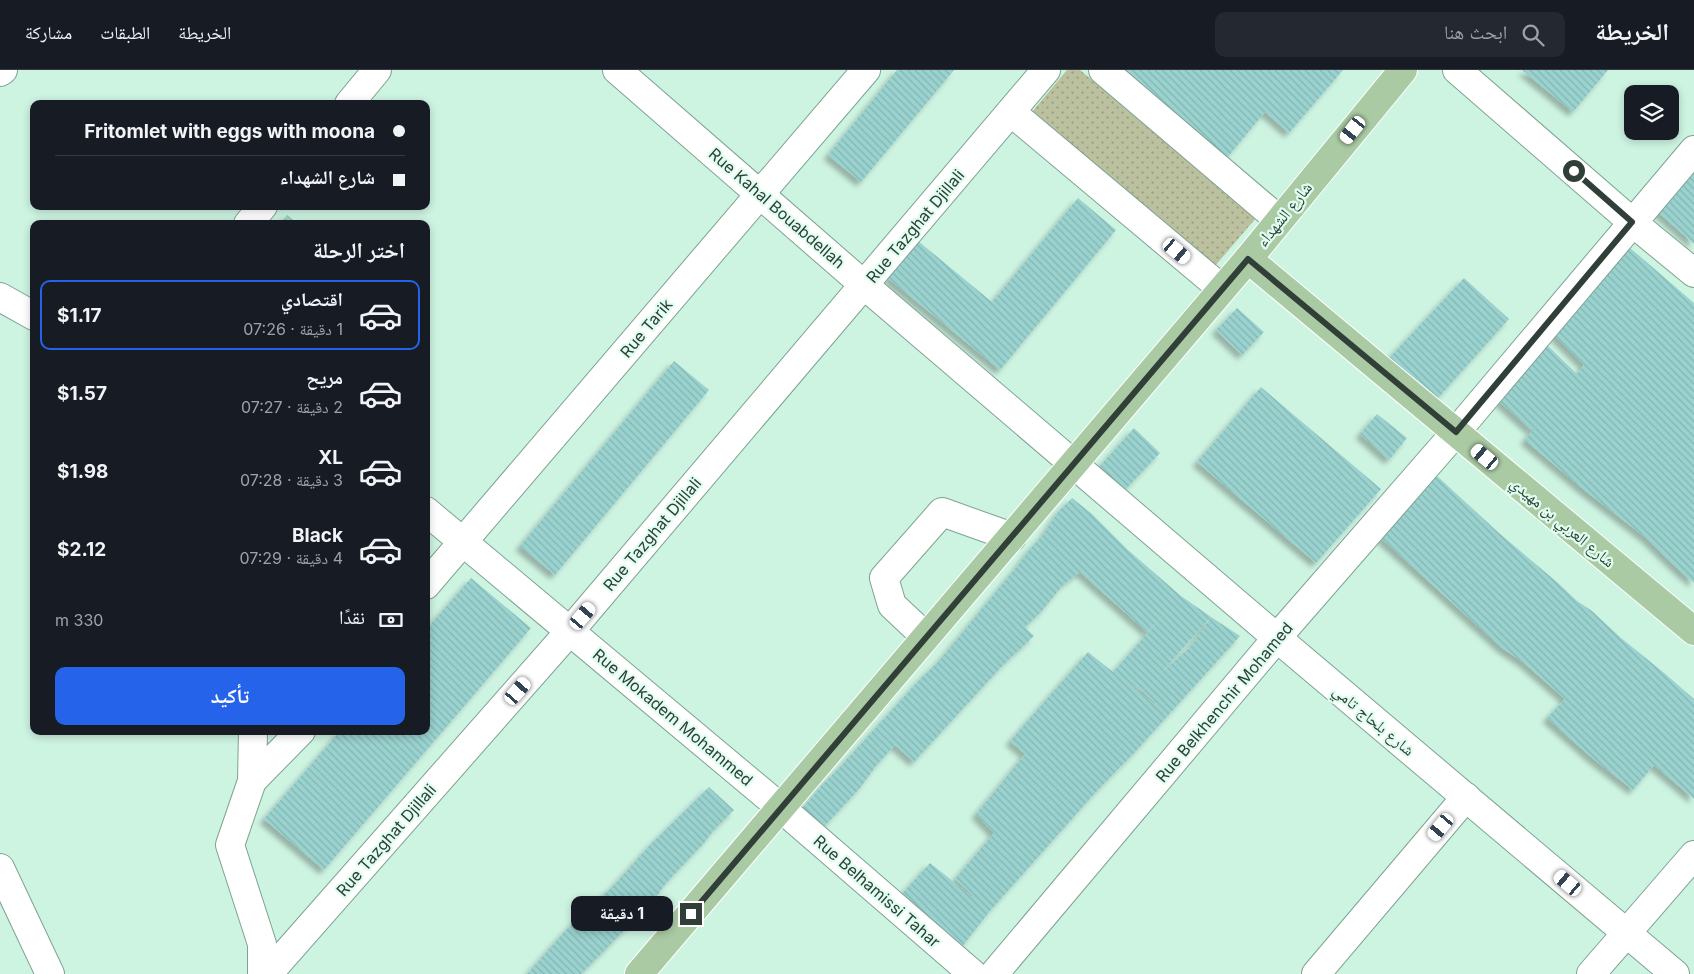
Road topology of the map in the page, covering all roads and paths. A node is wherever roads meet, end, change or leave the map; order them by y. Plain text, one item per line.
1 (378, 70) edge
2 (617, 70) edge
3 (866, 70) edge
4 (1103, 70) edge
5 (1403, 70) edge
6 (1457, 70) edge
7 (1042, 72) edge
8 (352, 100) edge
9 (1011, 112) junction
10 (1694, 150) edge
11 (761, 194) junction
12 (260, 210) edge
13 (251, 220) edge
14 (1280, 220) junction
15 (1632, 222) junction
16 (1248, 259) junction
17 (1694, 273) edge
18 (864, 285) junction
19 (1222, 289) junction
20 (0, 297) edge
21 (30, 314) edge
22 (1456, 432) junction
23 (1074, 463) junction
24 (430, 514) edge
25 (1012, 537) junction
26 (464, 541) junction
27 (430, 580) edge
28 (570, 631) junction
29 (1694, 631) edge
30 (926, 637) junction
31 (1277, 638) junction
32 (253, 735) edge
33 (297, 735) edge
34 (252, 781) junction
35 (1466, 797) junction
36 (781, 808) junction
37 (1694, 855) edge
38 (0, 868) edge
39 (1626, 932) junction
40 (50, 974) edge
41 (262, 974) edge
42 (268, 974) edge
43 (639, 974) edge
44 (973, 974) edge
45 (994, 974) edge
46 (1316, 974) edge
47 (1591, 974) edge
48 (1675, 974) edge

1 - 8 street
2 - 11 street, Rue Kahal Bouabdellah
3 - 11 street, Rue Tarik
4 - 14 street
5 - 14 main road, شارع الشهداء
6 - 15 street
7 - 9 street, Rue Tazghat Djillali
9 - 18 street, Rue Tazghat Djillali
9 - 19 street
10 - 15 street, Rue Belkhenchir Mohamed
11 - 18 street, Rue Kahal Bouabdellah
11 - 26 street, Rue Tarik
12 - 13 street
14 - 16 main road, شارع الشهداء
15 - 17 street
15 - 22 street, Rue Belkhenchir Mohamed
16 - 19 main road, شارع الشهداء
16 - 22 main road, شارع العربي بن مهيدي
18 - 23 street, Rue Kahal Bouabdellah
18 - 28 street, Rue Tazghat Djillali
19 - 23 main road, شارع الشهداء
20 - 21 street
22 - 29 main road, شارع العربي بن مهيدي
22 - 31 street, Rue Belkhenchir Mohamed
23 - 25 main road, شارع الشهداء
23 - 31 street, شارع بلحاج تامي
24 - 26 street, Rue Mokadem Mohammed
25 - 30 main road, شارع الشهداء
25 - 30 street
26 - 27 street, Rue Tarik
26 - 28 street, Rue Mokadem Mohammed
28 - 36 street, Rue Mokadem Mohammed
28 - 42 street, Rue Tazghat Djillali
30 - 36 main road, شارع الشهداء
31 - 35 street, شارع بلحاج تامي
31 - 45 street, Rue Belkhenchir Mohamed
32 - 34 street
33 - 34 street
34 - 41 street
35 - 39 street, شارع بلحاج تامي
35 - 46 street
36 - 43 main road, شارع الشهداء
36 - 44 street, Rue Belhamissi Tahar
37 - 39 street
38 - 40 street
39 - 47 street
39 - 48 street, شارع بلحاج تامي

